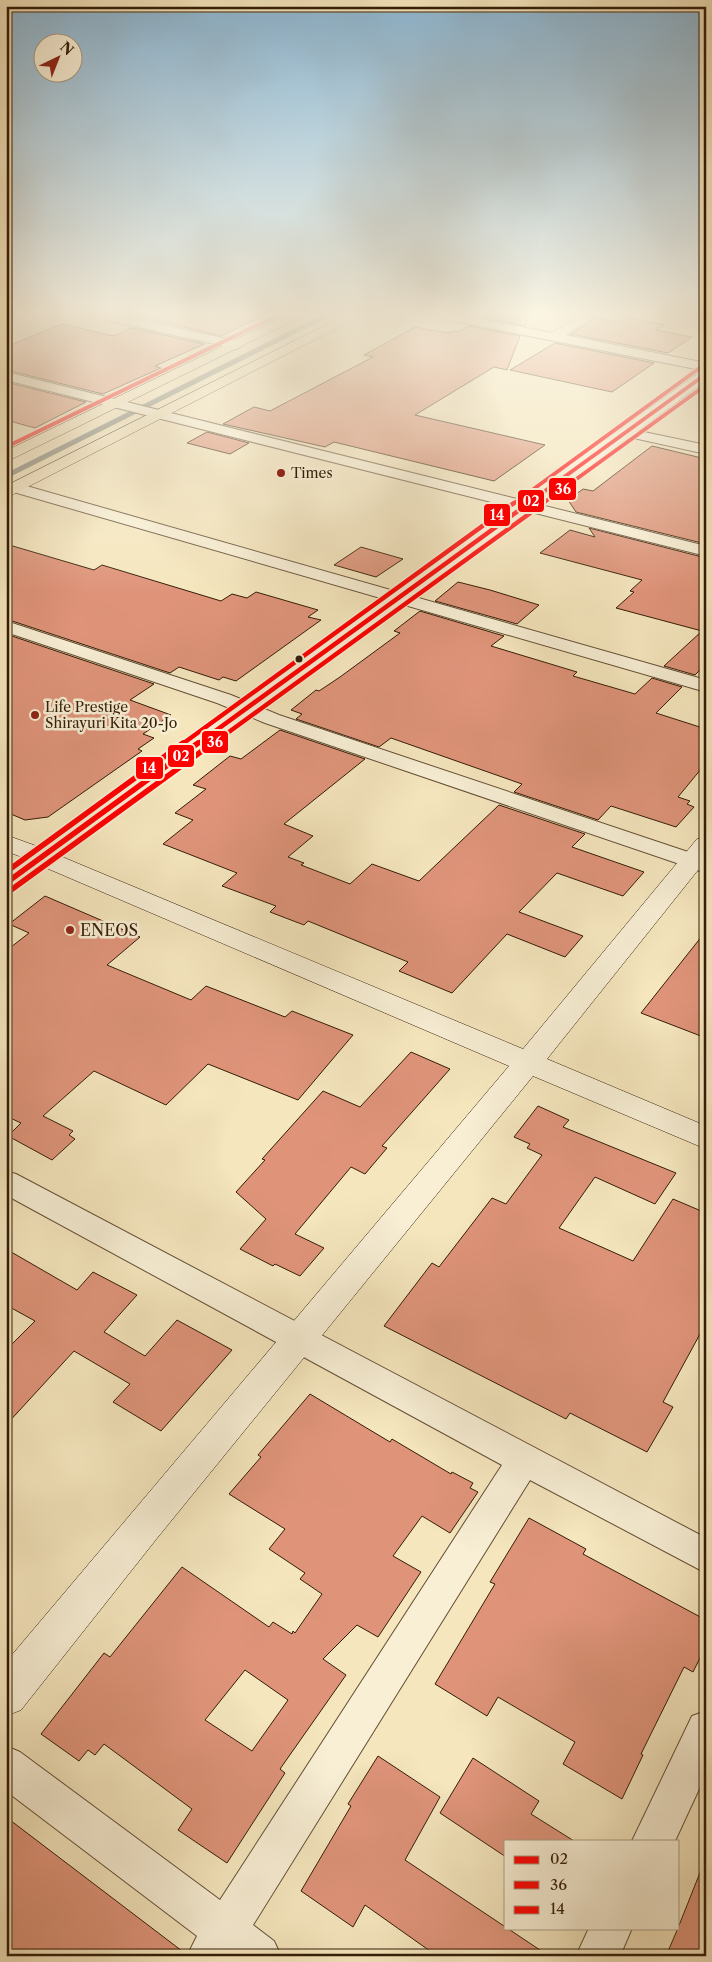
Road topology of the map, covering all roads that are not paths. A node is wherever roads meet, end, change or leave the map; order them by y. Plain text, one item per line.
1 (116, 408) edge
2 (133, 408) edge
3 (166, 408) edge
4 (660, 408) edge
5 (155, 413) junction
6 (626, 432) junction
7 (706, 450) edge
8 (6, 457) edge
9 (11, 490) edge
10 (524, 506) junction
11 (706, 552) edge
12 (398, 598) junction
13 (6, 626) edge
14 (706, 686) edge
15 (246, 709) junction
16 (6, 842) edge
17 (41, 857) junction
18 (701, 857) edge
19 (6, 883) edge
20 (527, 1064) junction
21 (706, 1138) edge
22 (6, 1182) edge
23 (299, 1340) junction
24 (524, 1460) junction
25 (706, 1557) edge
26 (6, 1695) edge
27 (706, 1730) edge
28 (6, 1766) edge
29 (653, 1840) edge
30 (610, 1930) edge
31 (217, 1943) edge
32 (259, 1956) edge
33 (598, 1956) edge

1 - 8 highway
2 - 5 street
3 - 5 highway
4 - 6 street
5 - 9 highway
5 - 10 street
6 - 7 street
6 - 10 street
9 - 12 street
10 - 11 street
10 - 12 street
12 - 14 street
12 - 15 street
13 - 15 street
15 - 17 street
15 - 18 street
16 - 17 street
17 - 19 street
17 - 20 street
18 - 20 street
20 - 21 street
20 - 23 street
22 - 23 street
23 - 24 street
23 - 26 street
24 - 25 street
24 - 31 street
27 - 29 street
28 - 31 street
30 - 33 street
31 - 32 street

